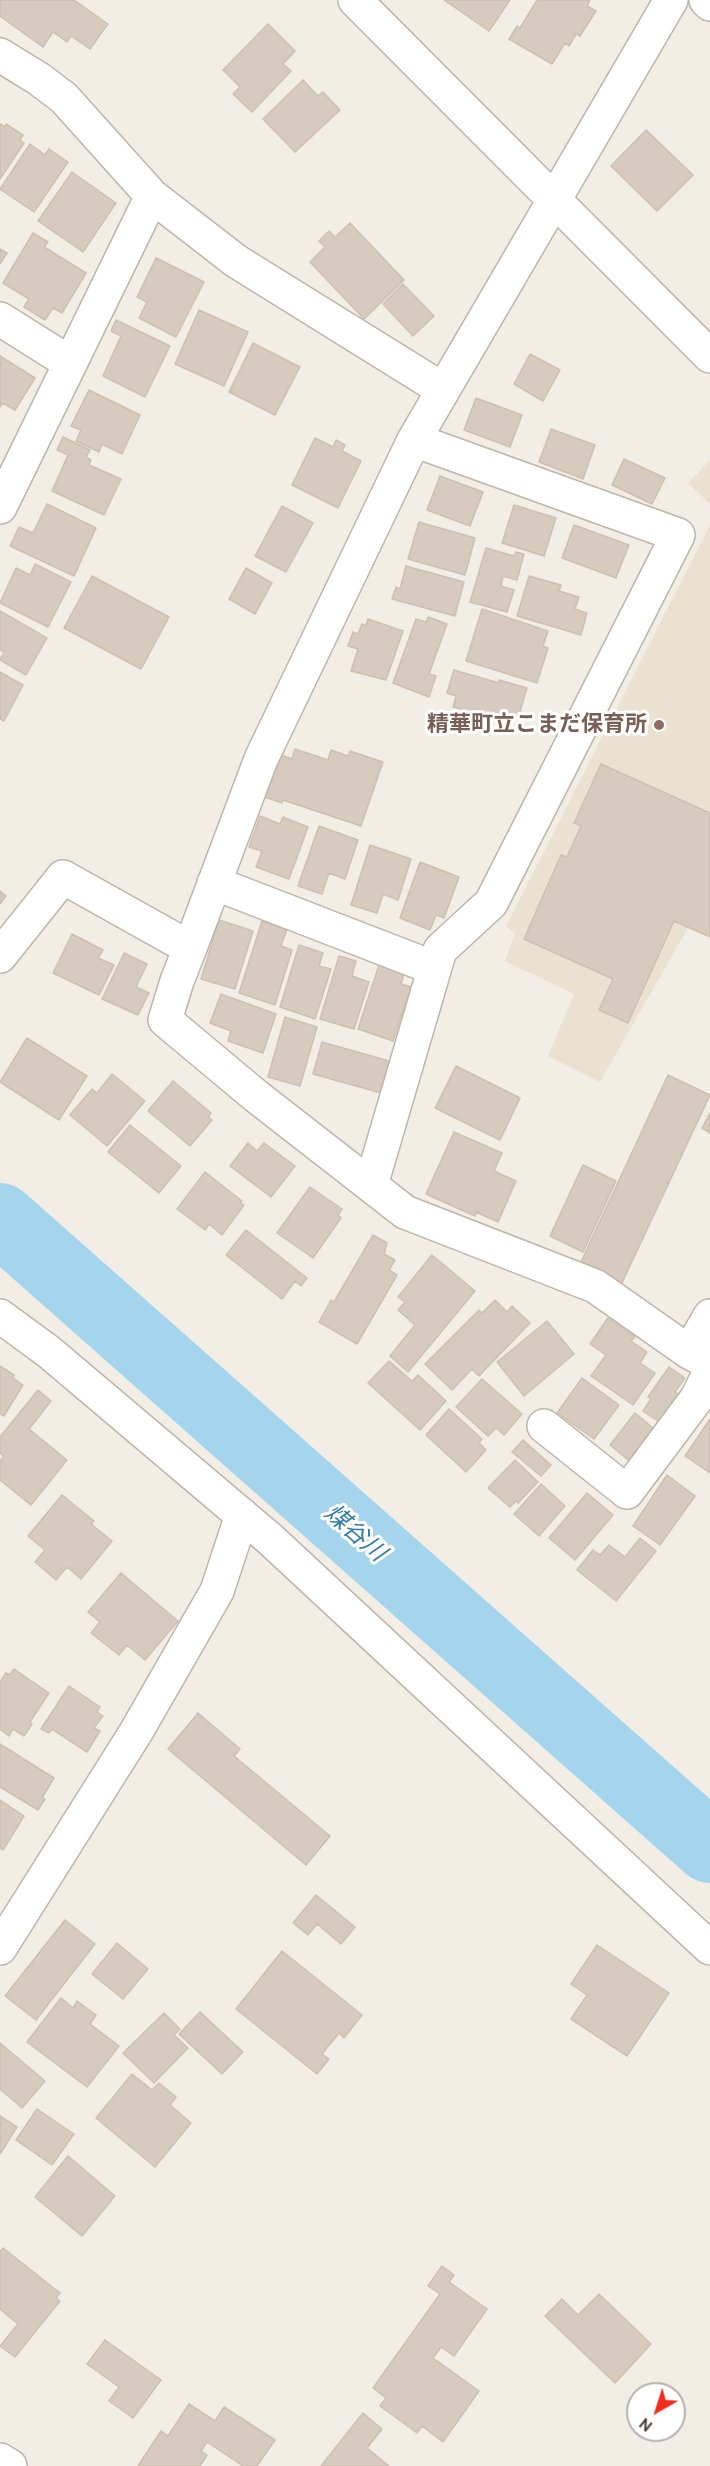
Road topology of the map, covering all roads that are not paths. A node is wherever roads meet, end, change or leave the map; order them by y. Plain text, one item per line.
1 (355, 0) edge
2 (671, 0) edge
3 (706, 0) edge
4 (710, 4) edge
5 (0, 55) edge
6 (153, 196) junction
7 (554, 200) junction
8 (0, 319) edge
9 (710, 356) edge
10 (70, 363) junction
11 (442, 389) junction
12 (414, 440) junction
13 (0, 507) edge
14 (214, 883) junction
15 (190, 948) junction
16 (0, 956) edge
17 (434, 968) junction
18 (371, 1185) junction
19 (0, 1316) edge
20 (710, 1316) edge
21 (703, 1362) edge
22 (544, 1426) dead end
23 (242, 1515) junction
24 (0, 1948) edge
25 (710, 1948) edge
26 (0, 2460) edge
27 (9, 2466) edge

1 - 7 street
2 - 7 street
3 - 4 street
5 - 6 street
6 - 10 street
6 - 11 street
7 - 9 street
7 - 11 street
8 - 10 street
10 - 13 street
11 - 12 street
12 - 14 street
12 - 17 street
14 - 15 street
14 - 17 street
15 - 16 street
15 - 18 street
17 - 18 street
18 - 21 street
19 - 23 street
20 - 21 street
21 - 22 street
23 - 24 street
23 - 25 street
26 - 27 street

